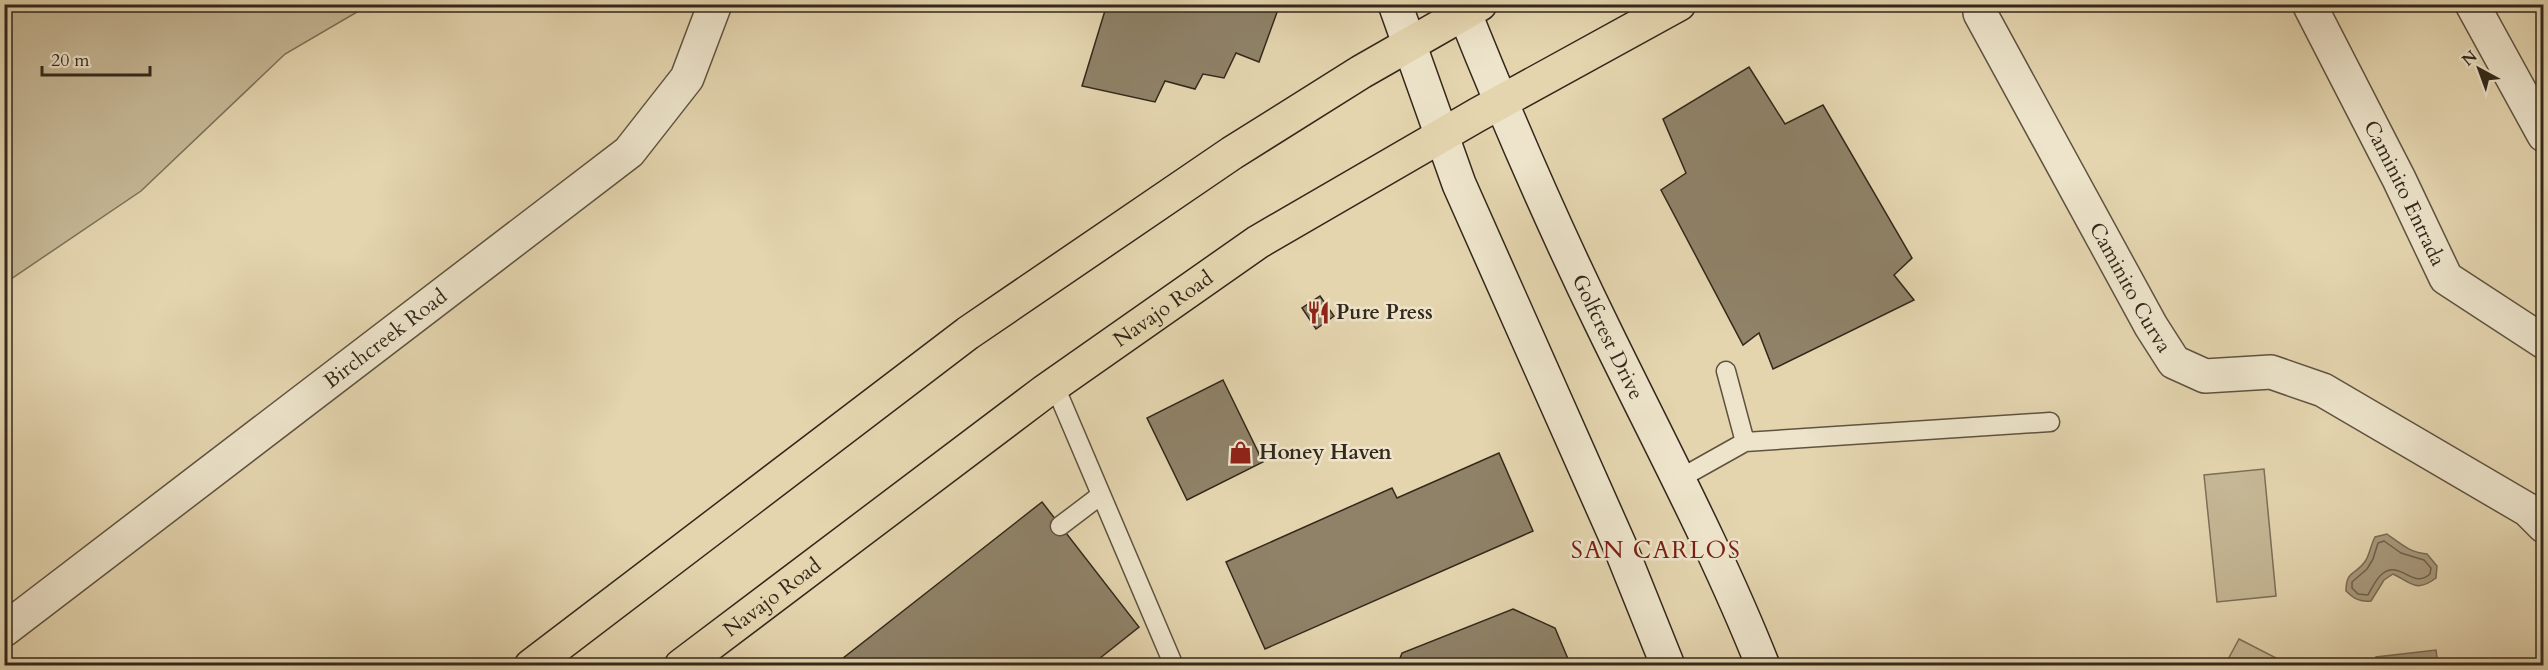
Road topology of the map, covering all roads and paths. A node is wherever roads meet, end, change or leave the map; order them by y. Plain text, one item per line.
1 (714, 4) edge
2 (1395, 4) edge
3 (1679, 4) edge
4 (1980, 4) edge
5 (2309, 4) edge
6 (2472, 4) edge
7 (1469, 7) edge
8 (1410, 43) junction
9 (1501, 102) junction
10 (1443, 135) junction
11 (2544, 135) edge
12 (2541, 335) edge
13 (1726, 371) dead end
14 (1054, 384) junction
15 (2050, 422) dead end
16 (1745, 441) junction
17 (1679, 480) junction
18 (1101, 495) junction
19 (1060, 526) dead end
20 (2544, 526) edge
21 (4, 630) edge
22 (531, 666) edge
23 (681, 666) edge
24 (1174, 666) edge
25 (1668, 666) edge
26 (1763, 666) edge

1 - 21 street, Birchcreek Road
2 - 8 street
3 - 9 main road, Navajo Road
4 - 20 street, Caminito Curva
5 - 12 street, Caminito Entrada
6 - 11 street
7 - 8 main road
7 - 9 street, Golfcrest Drive
8 - 10 street
8 - 22 main road
9 - 10 main road, Navajo Road
9 - 17 street, Golfcrest Drive
10 - 14 main road, Navajo Road
10 - 25 street
13 - 16 lane
14 - 18 lane
14 - 23 main road, Navajo Road
15 - 16 lane
16 - 17 lane
17 - 26 street, Golfcrest Drive
18 - 19 lane
18 - 24 lane

